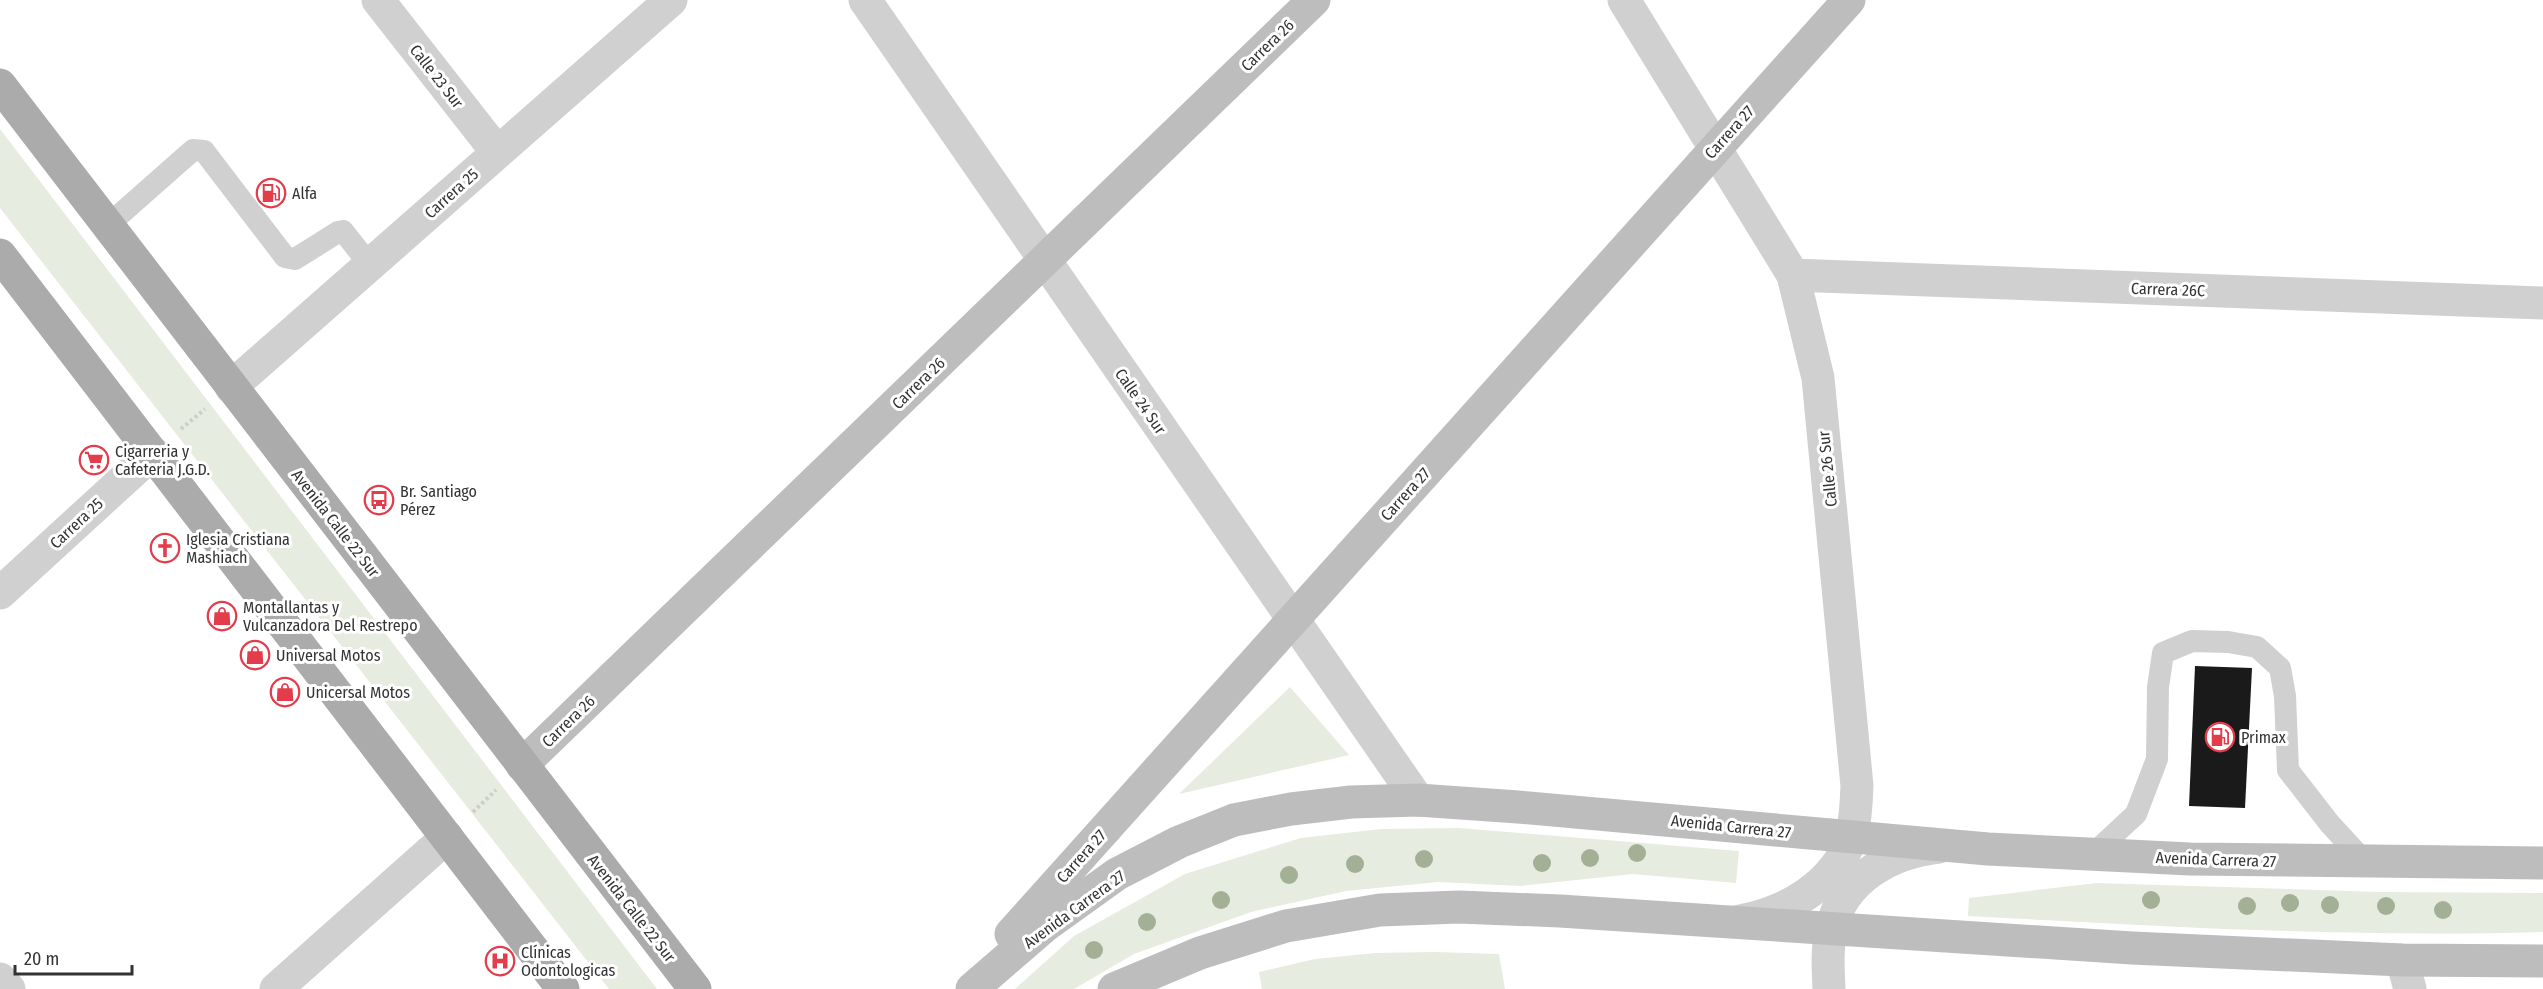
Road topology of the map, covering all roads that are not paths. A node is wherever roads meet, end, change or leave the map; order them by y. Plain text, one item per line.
1 (378, 0) edge
2 (671, 0) edge
3 (864, 0) edge
4 (1314, 0) edge
5 (1624, 0) edge
6 (1849, 0) edge
7 (638, 11) edge
8 (0, 85) edge
9 (1714, 148) junction
10 (497, 152) junction
11 (108, 225) junction
12 (0, 255) edge
13 (1044, 261) junction
14 (370, 265) junction
15 (1793, 275) junction
16 (2543, 303) edge
17 (231, 387) junction
18 (153, 453) junction
19 (0, 593) edge
20 (1293, 620) junction
21 (522, 765) junction
22 (1418, 800) junction
23 (447, 837) junction
24 (1851, 838) junction
25 (1948, 846) junction
26 (2093, 854) junction
27 (2365, 862) junction
28 (2543, 862) edge
29 (1736, 921) junction
30 (1831, 928) junction
31 (2543, 961) edge
32 (2406, 975) edge
33 (0, 980) edge
34 (1122, 987) edge
35 (9, 989) edge
36 (276, 989) edge
37 (563, 989) edge
38 (694, 989) edge
39 (962, 989) edge
40 (972, 989) edge
41 (1829, 989) edge

1 - 10 street, Calle 23 Sur
2 - 7 street, Carrera 25
3 - 13 street, Calle 24 Sur
4 - 13 main road, Carrera 26
5 - 9 street, Calle 26 Sur
6 - 9 main road, Carrera 27
7 - 10 street, Carrera 25
8 - 11 main road, Avenida Calle 22 Sur
9 - 15 street, Calle 26 Sur
9 - 20 main road, Carrera 27
10 - 14 street, Carrera 25
11 - 14 lane
11 - 17 main road, Avenida Calle 22 Sur
12 - 18 main road
13 - 20 street, Calle 24 Sur
13 - 21 main road, Carrera 26
14 - 17 street, Carrera 25
15 - 16 street, Carrera 26C
15 - 24 street, Calle 26 Sur
17 - 21 main road, Avenida Calle 22 Sur
18 - 19 street, Carrera 25
18 - 23 main road
20 - 22 street, Calle 24 Sur
20 - 39 main road, Carrera 27
21 - 38 main road, Avenida Calle 22 Sur
22 - 24 main road, Avenida Carrera 27
22 - 40 main road, Avenida Carrera 27
23 - 36 street
23 - 37 main road
24 - 25 main road, Avenida Carrera 27
24 - 29 street, Calle 26 Sur
25 - 26 main road, Avenida Carrera 27
25 - 30 street
26 - 27 main road, Avenida Carrera 27
26 - 27 lane
27 - 28 main road, Avenida Carrera 27
29 - 30 main road
29 - 34 main road
30 - 32 main road
30 - 41 street
31 - 32 main road
33 - 35 street

